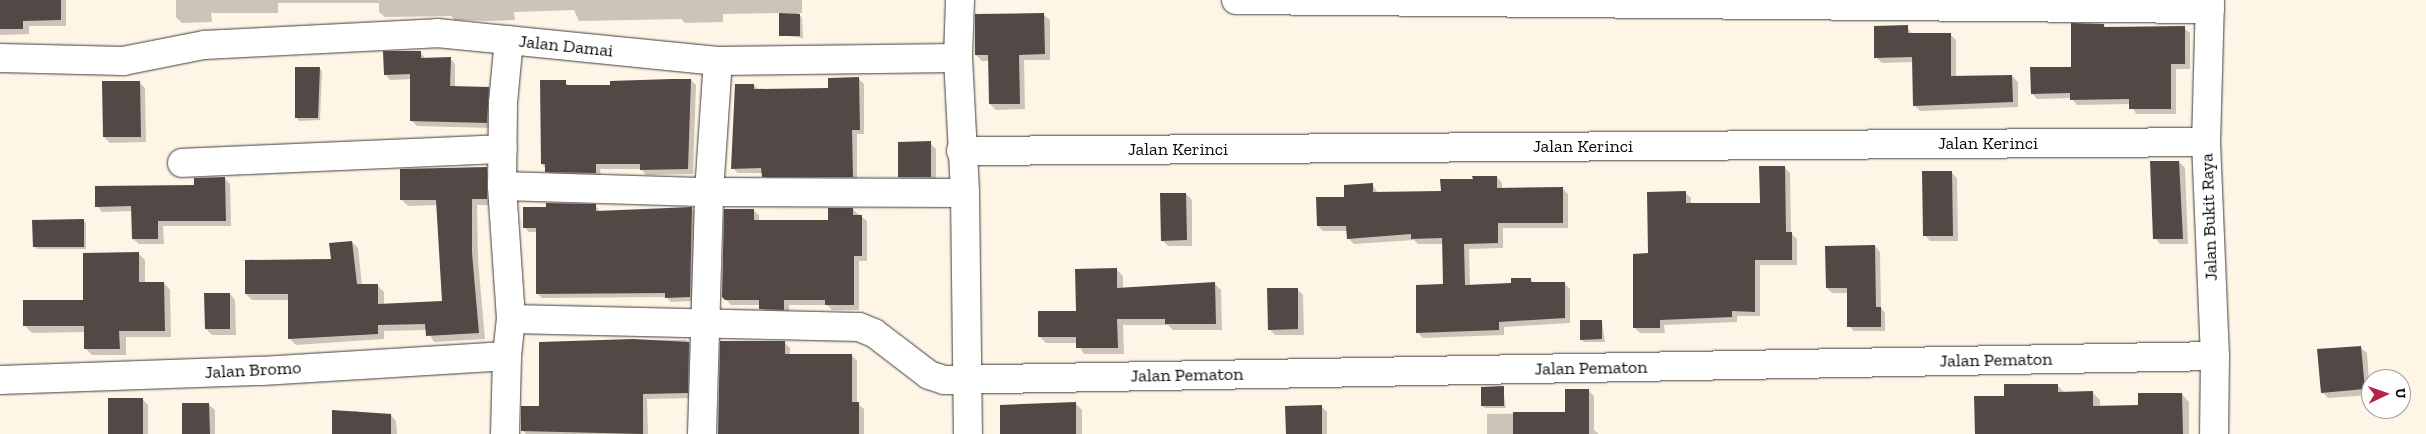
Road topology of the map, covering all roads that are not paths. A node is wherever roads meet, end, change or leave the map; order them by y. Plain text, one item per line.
1 (960, 0) edge
2 (1236, 0) edge
3 (2210, 5) edge
4 (509, 40) junction
5 (0, 58) edge
6 (958, 58) junction
7 (718, 62) junction
8 (2206, 142) junction
9 (503, 149) junction
10 (961, 151) junction
11 (182, 162) dead end
12 (502, 186) junction
13 (709, 192) junction
14 (965, 193) junction
15 (511, 319) junction
16 (706, 325) junction
17 (507, 356) junction
18 (2215, 356) junction
19 (0, 380) edge
20 (968, 380) junction
21 (505, 434) edge
22 (702, 434) edge
23 (968, 434) edge
24 (2214, 434) edge

1 - 6 street
2 - 3 street
3 - 8 street, Jalan Bukit Raya
4 - 5 street
4 - 7 street, Jalan Damai
4 - 9 street, Jalan Damai
6 - 7 street, Jalan Damai
6 - 10 street
7 - 13 street
8 - 10 street, Jalan Kerinci
8 - 18 street, Jalan Bukit Raya
9 - 11 street
9 - 12 street, Jalan Damai
10 - 14 street
12 - 13 street
12 - 15 street, Jalan Damai
13 - 14 street
13 - 16 street
14 - 20 street
15 - 16 street, Jalan Pematon
15 - 17 street, Jalan Damai
16 - 20 street, Jalan Pematon
16 - 22 street
17 - 19 street, Jalan Bromo
17 - 21 street, Jalan Damai
18 - 20 street, Jalan Pematon
18 - 24 street, Jalan Bukit Raya
20 - 23 street

